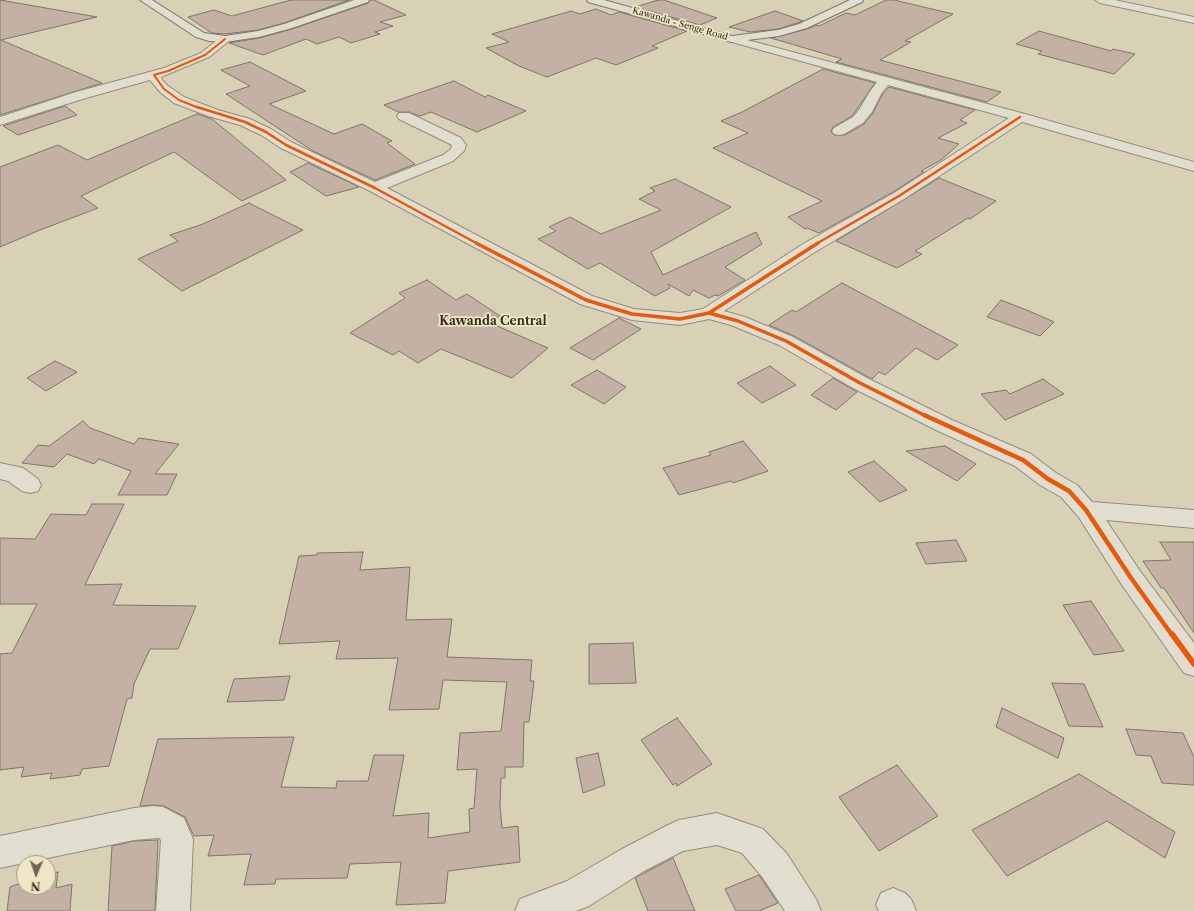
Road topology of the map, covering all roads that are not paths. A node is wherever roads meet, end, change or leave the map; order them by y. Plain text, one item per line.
1 (145, 0) edge
2 (364, 0) edge
3 (592, 0) edge
4 (858, 0) edge
5 (1100, 0) edge
6 (1194, 20) edge
7 (225, 39) junction
8 (732, 39) junction
9 (154, 75) junction
10 (885, 81) junction
11 (404, 116) dead end
12 (1020, 117) junction
13 (0, 121) edge
14 (840, 131) dead end
15 (1194, 167) edge
16 (376, 188) junction
17 (710, 313) junction
18 (0, 471) edge
19 (30, 485) dead end
20 (1086, 510) junction
21 (1194, 519) edge
22 (1194, 664) edge
23 (0, 852) edge
24 (173, 911) edge
25 (532, 911) edge
26 (804, 911) edge

1 - 7 street
2 - 7 street
3 - 8 street, Kawanda - Senge Road
4 - 8 street, Kawanda - Senge Road
5 - 6 street
7 - 9 street
8 - 10 street
9 - 13 street
9 - 16 street
10 - 12 street
10 - 14 street
11 - 16 street
12 - 15 street
12 - 17 street
16 - 17 street
17 - 20 street
18 - 19 street
20 - 21 street
20 - 22 street
23 - 24 street
25 - 26 street

